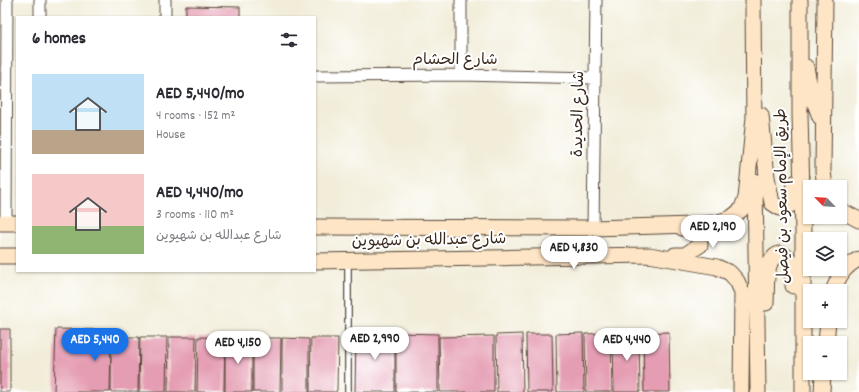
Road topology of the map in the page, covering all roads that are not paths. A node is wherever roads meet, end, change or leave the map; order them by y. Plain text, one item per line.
1 (7, 0) edge
2 (40, 0) edge
3 (164, 0) edge
4 (461, 0) edge
5 (596, 0) edge
6 (753, 0) edge
7 (800, 0) edge
8 (825, 0) edge
9 (40, 16) edge
10 (165, 16) edge
11 (800, 39) junction
12 (754, 60) junction
13 (461, 75) junction
14 (316, 76) edge
15 (4, 78) edge
16 (595, 78) junction
17 (800, 114) junction
18 (754, 117) junction
19 (824, 128) junction
20 (825, 180) edge
21 (847, 214) edge
22 (859, 220) edge
23 (8, 223) edge
24 (676, 226) junction
25 (316, 227) edge
26 (593, 228) junction
27 (0, 256) edge
28 (16, 256) edge
29 (662, 256) junction
30 (859, 260) edge
31 (316, 261) edge
32 (348, 261) junction
33 (836, 284) edge
34 (802, 364) junction
35 (823, 380) edge
36 (758, 387) edge
37 (348, 392) edge
38 (741, 392) edge
39 (803, 392) edge
40 (822, 392) edge

1 - 15 street
2 - 9 street
3 - 10 street
4 - 13 street
5 - 16 street, شارع الحديدة
6 - 12 street, طريق الإمام سعود بن فيصل
7 - 11 street, طريق الإمام سعود بن فيصل
8 - 19 street
11 - 17 street, طريق الإمام سعود بن فيصل
11 - 19 street
12 - 17 street
12 - 18 street, طريق الإمام سعود بن فيصل
13 - 14 street, شارع الحشام
13 - 16 street, شارع الحشام
15 - 23 street
16 - 26 street, شارع الحديدة
17 - 34 street, طريق الإمام سعود بن فيصل
18 - 24 street, شارع عبدالله بن شهيوين
18 - 36 street, طريق الإمام سعود بن فيصل
19 - 20 street
21 - 22 street
24 - 26 street, شارع عبدالله بن شهيوين
24 - 29 street
25 - 26 street, شارع عبدالله بن شهيوين
27 - 28 street
29 - 32 street, شارع عبدالله بن شهيوين
29 - 38 street, شارع عبدالله بن شهيوين
30 - 33 street
31 - 32 street, شارع عبدالله بن شهيوين
32 - 37 lane
34 - 36 street
34 - 39 street, طريق الإمام سعود بن فيصل
35 - 40 street

